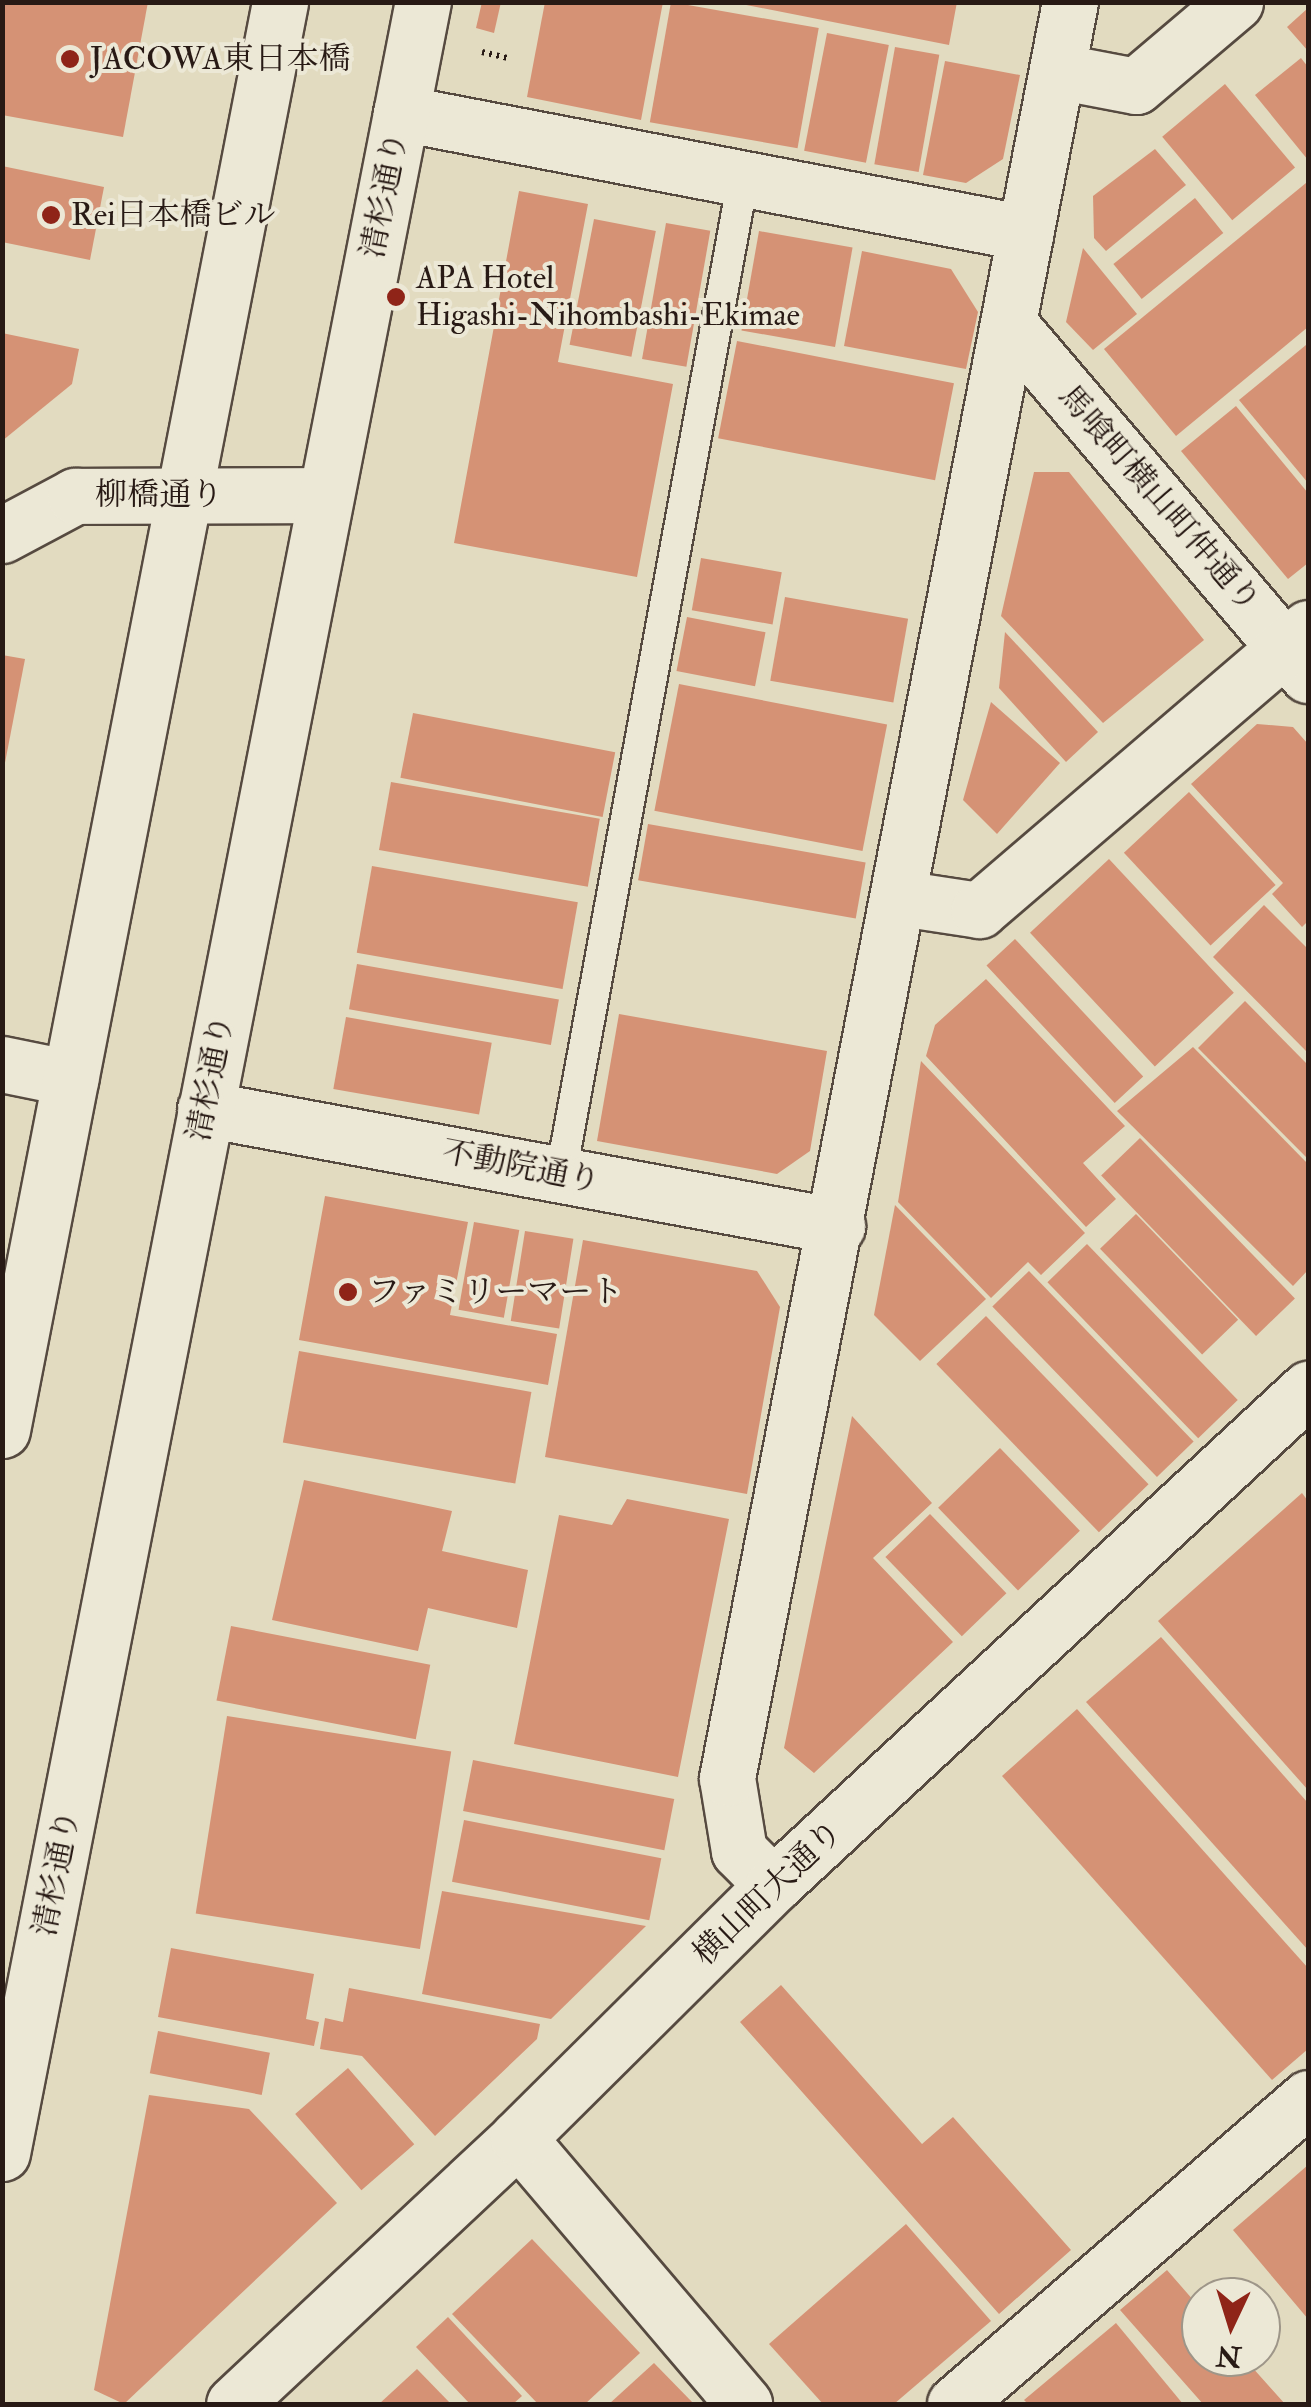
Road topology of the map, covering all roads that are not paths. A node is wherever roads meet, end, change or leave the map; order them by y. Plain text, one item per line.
1 (280, 2) edge
2 (423, 2) edge
3 (1070, 2) edge
4 (1235, 2) edge
5 (1057, 71) junction
6 (401, 114) junction
7 (743, 180) junction
8 (1026, 234) junction
9 (1009, 324) junction
10 (325, 495) junction
11 (184, 496) junction
12 (2, 535) edge
13 (1301, 650) edge
14 (900, 898) junction
15 (2, 1064) edge
16 (71, 1078) junction
17 (205, 1108) junction
18 (561, 1174) junction
19 (838, 1226) junction
20 (1308, 1389) edge
21 (2, 1430) edge
22 (773, 1885) junction
23 (1308, 2098) edge
24 (518, 2138) junction
25 (2, 2154) edge
26 (234, 2404) edge
27 (744, 2404) edge
28 (955, 2404) edge

1 - 11 street
2 - 6 street, 清杉通り
3 - 5 street
4 - 5 street
5 - 8 street
6 - 7 street
6 - 10 street, 清杉通り
7 - 8 street
7 - 18 lane
8 - 9 street
9 - 13 street, 馬喰町横山町仲通り
9 - 14 street
10 - 11 street, 柳橋通り
10 - 17 street, 清杉通り
11 - 12 street, 柳橋通り
11 - 16 street
13 - 14 street
14 - 19 street
15 - 16 street
16 - 21 street
17 - 18 street, 不動院通り
17 - 25 street, 清杉通り
18 - 19 street, 不動院通り
19 - 22 street
20 - 22 street, 横山町大通り
22 - 24 street, 横山町大通り
23 - 28 street
24 - 26 street, 横山町大通り
24 - 27 street

